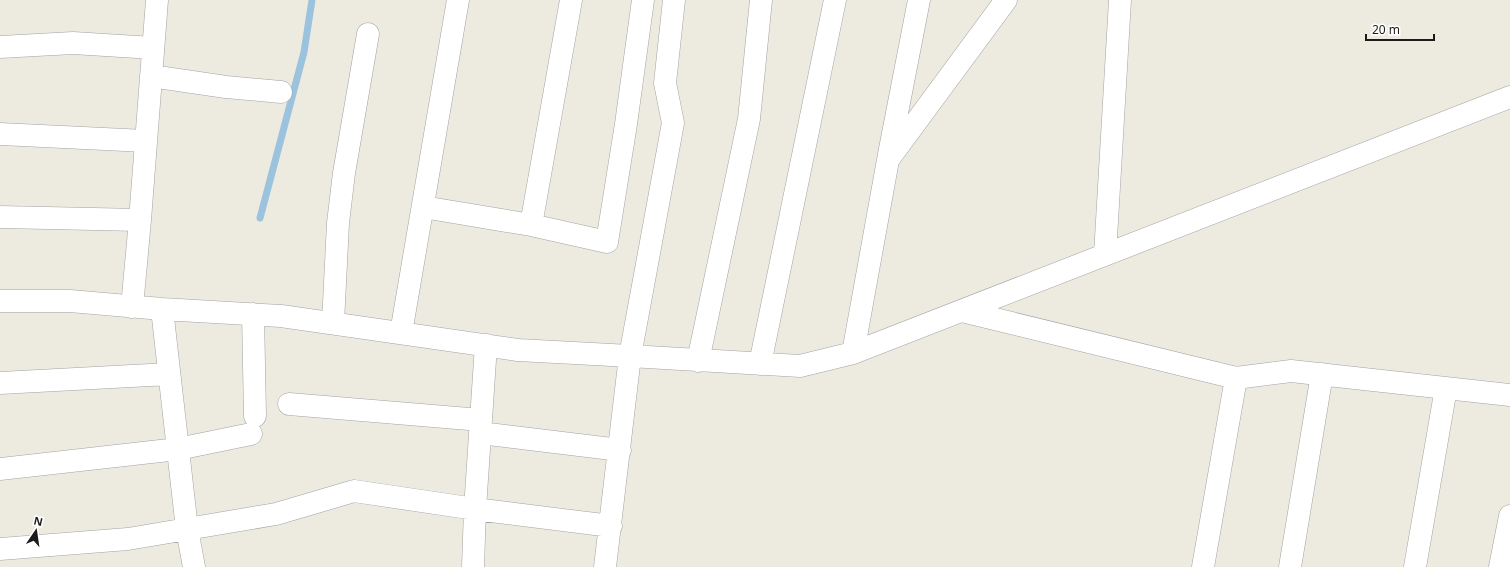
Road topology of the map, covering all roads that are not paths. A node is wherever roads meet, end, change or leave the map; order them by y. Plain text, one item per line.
1 (157, 0) edge
2 (458, 0) edge
3 (571, 0) edge
4 (643, 0) edge
5 (674, 0) edge
6 (761, 0) edge
7 (835, 0) edge
8 (919, 0) edge
9 (1006, 0) edge
10 (1120, 0) edge
11 (368, 34) dead end
12 (0, 47) edge
13 (153, 48) junction
14 (151, 76) junction
15 (281, 92) dead end
16 (1510, 97) edge
17 (0, 134) edge
18 (146, 141) junction
19 (888, 160) junction
20 (423, 207) junction
21 (0, 217) edge
22 (140, 220) junction
23 (531, 225) junction
24 (1105, 255) junction
25 (0, 301) edge
26 (132, 307) junction
27 (162, 309) junction
28 (962, 311) junction
29 (253, 314) junction
30 (332, 323) junction
31 (401, 333) junction
32 (486, 345) junction
33 (853, 352) junction
34 (630, 356) junction
35 (698, 361) junction
36 (760, 364) junction
37 (169, 374) junction
38 (1322, 374) junction
39 (1236, 378) junction
40 (0, 383) edge
41 (1446, 388) junction
42 (1510, 395) edge
43 (289, 404) dead end
44 (481, 427) junction
45 (178, 449) junction
46 (620, 450) junction
47 (0, 469) edge
48 (475, 509) junction
49 (1510, 516) edge
50 (611, 526) junction
51 (188, 529) junction
52 (0, 549) edge
53 (194, 567) edge
54 (473, 567) edge
55 (605, 567) edge
56 (1203, 567) edge
57 (1290, 567) edge
58 (1415, 567) edge
59 (1500, 567) edge

1 - 13 street
2 - 20 street
3 - 23 street
4 - 23 street
5 - 34 street
6 - 35 street
7 - 36 street
8 - 19 street
9 - 19 street
10 - 24 street
11 - 30 street
12 - 13 street
13 - 14 street
14 - 15 street
14 - 18 street
16 - 24 street
17 - 18 street
18 - 22 street
19 - 33 street
20 - 23 street
20 - 31 street
21 - 22 street
22 - 26 street
24 - 28 street
25 - 26 street
26 - 27 street
27 - 29 street
27 - 37 street
28 - 33 street
28 - 39 street
29 - 30 street
29 - 45 street
30 - 31 street
31 - 32 street
32 - 34 street
32 - 44 street
33 - 36 street
34 - 35 street
34 - 46 street
35 - 36 street
37 - 40 street
37 - 45 street
38 - 39 street
38 - 41 street
38 - 57 street
39 - 56 street
41 - 42 street
41 - 58 street
43 - 44 street
44 - 46 street
44 - 48 street
45 - 47 street
45 - 51 street
46 - 50 street
48 - 50 street
48 - 51 street
48 - 54 street
49 - 59 street
50 - 55 street
51 - 52 street
51 - 53 street

